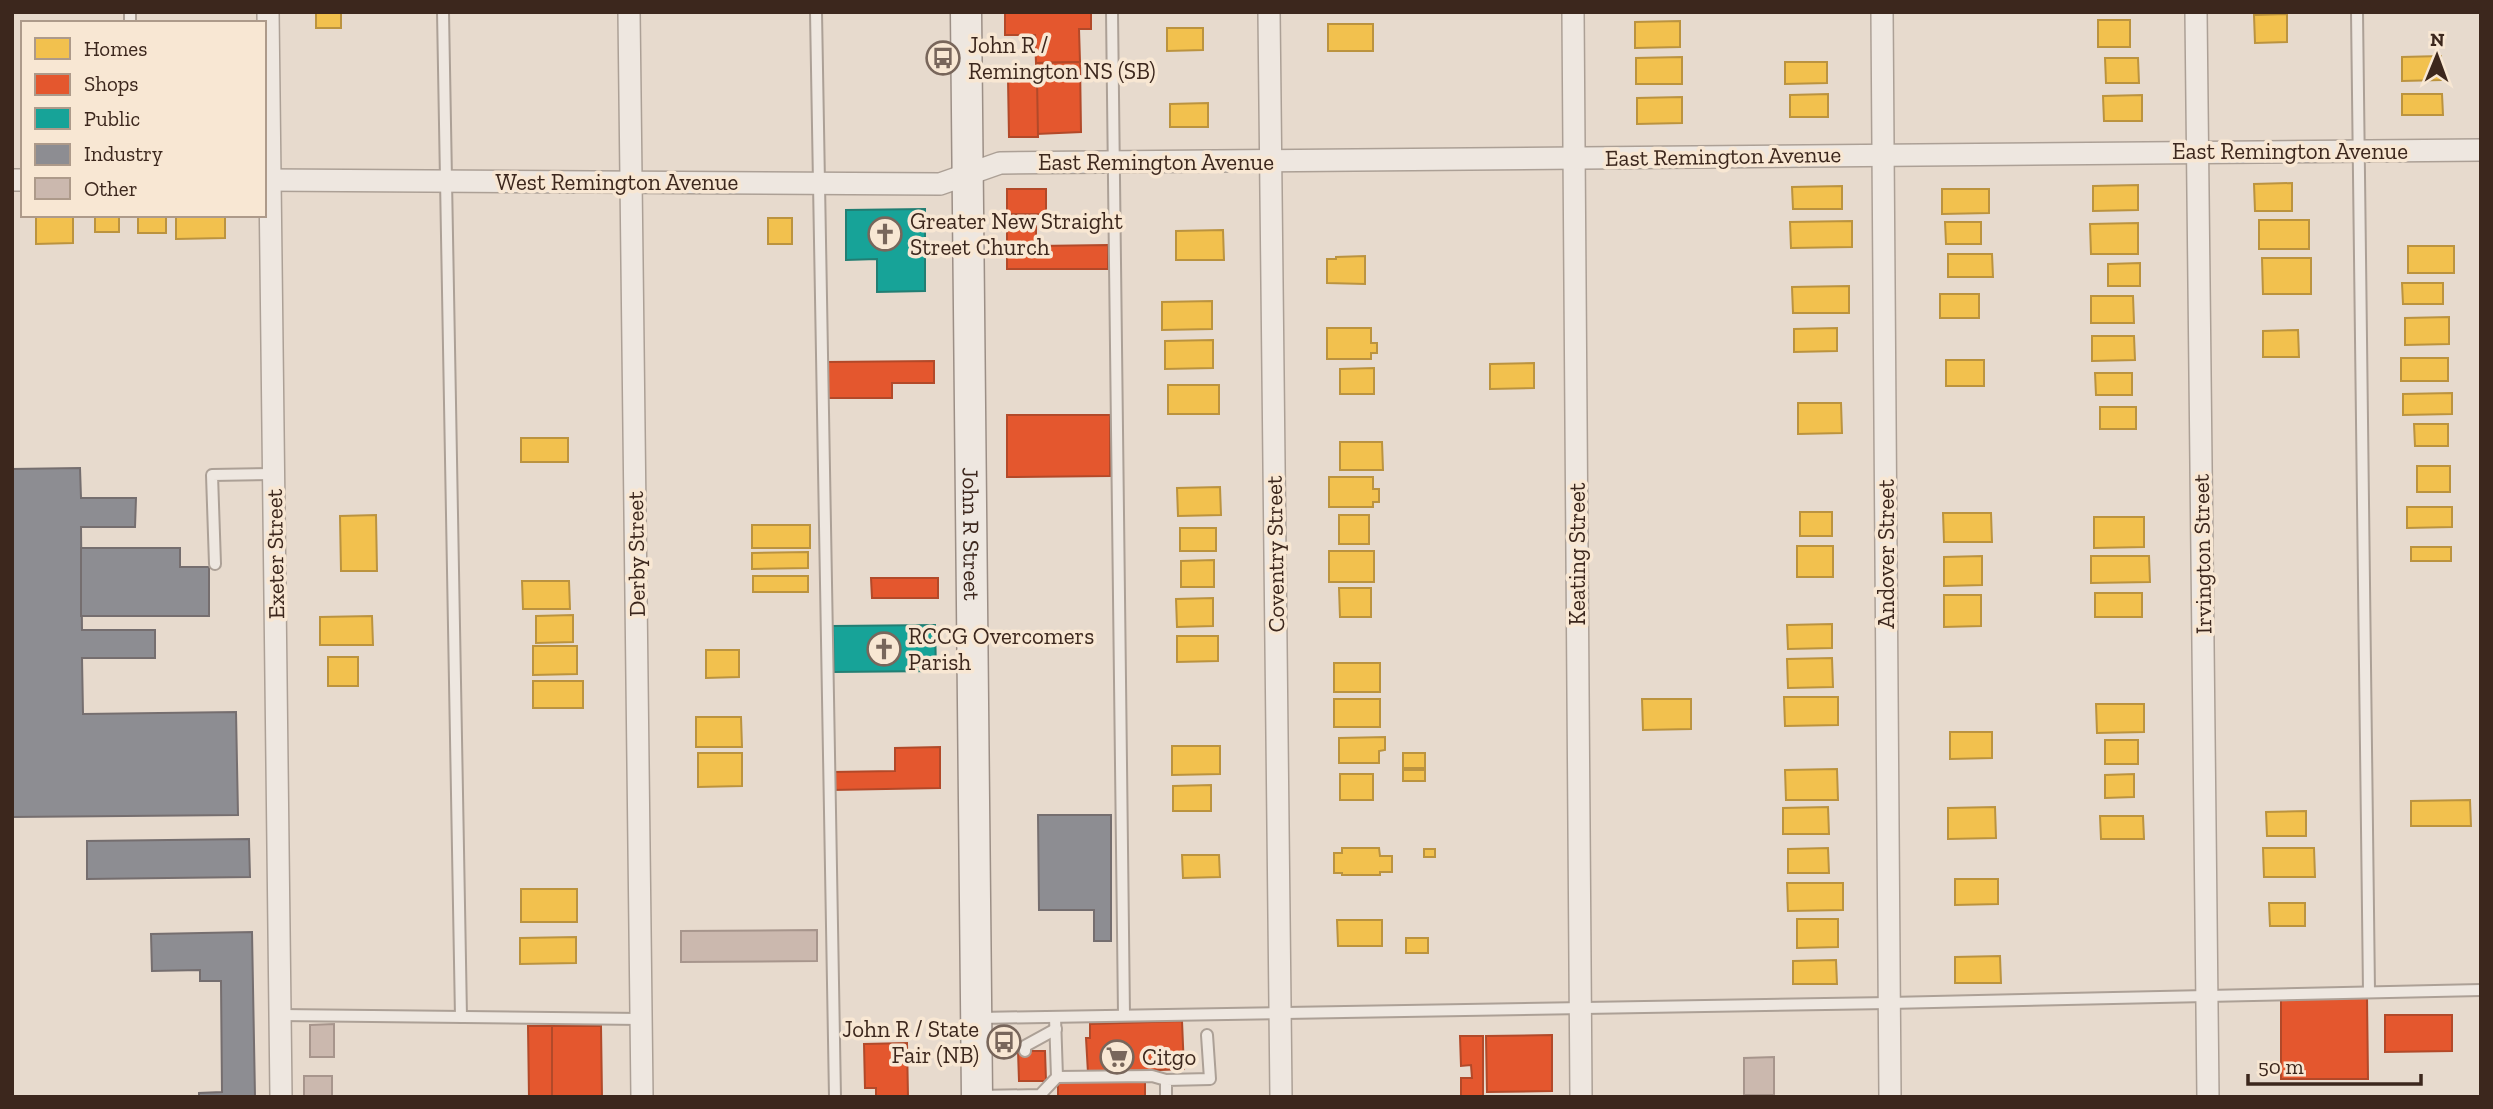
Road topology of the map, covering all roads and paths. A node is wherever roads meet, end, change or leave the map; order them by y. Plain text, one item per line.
1 (268, 12) edge
2 (443, 12) edge
3 (629, 12) edge
4 (816, 12) edge
5 (966, 12) edge
6 (1112, 12) edge
7 (1269, 12) edge
8 (1573, 12) edge
9 (1882, 12) edge
10 (2196, 12) edge
11 (2357, 12) edge
12 (2481, 150) edge
13 (2359, 151) junction
14 (2198, 152) junction
15 (1883, 155) junction
16 (1574, 158) junction
17 (1271, 162) junction
18 (1113, 163) junction
19 (967, 174) junction
20 (267, 180) edge
21 (444, 181) junction
22 (631, 181) junction
23 (818, 183) junction
24 (274, 474) junction
25 (215, 564) dead end
26 (2481, 990) edge
27 (2369, 992) junction
28 (2207, 995) junction
29 (1889, 1003) junction
30 (1580, 1007) junction
31 (1280, 1013) junction
32 (280, 1015) junction
33 (1124, 1015) junction
34 (461, 1017) junction
35 (976, 1018) junction
36 (641, 1019) junction
37 (1055, 1023) junction
38 (1208, 1035) dead end
39 (1039, 1038) junction
40 (1025, 1051) dead end
41 (1039, 1051) dead end
42 (1057, 1077) junction
43 (1166, 1080) junction
44 (1026, 1081) dead end
45 (1040, 1081) dead end
46 (1026, 1095) edge
47 (977, 1096) edge
48 (1040, 1096) edge
49 (281, 1097) edge
50 (642, 1097) edge
51 (835, 1097) edge
52 (1166, 1097) edge
53 (1281, 1097) edge
54 (1581, 1097) edge
55 (1889, 1097) edge
56 (2208, 1097) edge

1 - 20 street, Exeter Street
2 - 21 lane
3 - 22 street, Derby Street
4 - 23 lane
5 - 19 main road, John R Street
6 - 18 lane
7 - 17 street, Coventry Street
8 - 16 street, Keating Street
9 - 15 street, Andover Street
10 - 14 street, Irvington Street
11 - 13 lane
12 - 13 street, East Remington Avenue
13 - 14 street, East Remington Avenue
13 - 27 lane
14 - 15 street, East Remington Avenue
14 - 28 street, Irvington Street
15 - 16 street, East Remington Avenue
15 - 29 street, Andover Street
16 - 17 street, East Remington Avenue
16 - 30 street, Keating Street
17 - 18 street, East Remington Avenue
17 - 31 street, Coventry Street
18 - 19 street, East Remington Avenue
18 - 33 lane
19 - 23 street, West Remington Avenue
19 - 35 main road, John R Street
20 - 21 street, West Remington Avenue
20 - 24 street, Exeter Street
21 - 22 street, West Remington Avenue
21 - 34 lane
22 - 23 street, West Remington Avenue
22 - 36 street, Derby Street
23 - 51 lane
24 - 25 lane
24 - 32 street, Exeter Street
26 - 27 lane
27 - 28 lane
28 - 29 lane
28 - 56 street, Irvington Street
29 - 30 lane
29 - 55 street, Andover Street
30 - 31 lane
30 - 54 street, Keating Street
31 - 33 lane
31 - 53 street, Coventry Street
32 - 34 lane
32 - 49 street, Exeter Street
33 - 37 lane
34 - 36 lane
35 - 37 lane
35 - 47 main road, John R Street
36 - 50 street, Derby Street
37 - 39 lane
37 - 42 lane
38 - 43 lane
39 - 40 lane
39 - 41 lane
42 - 43 lane
42 - 48 lane
43 - 52 lane
44 - 46 lane
45 - 48 lane
46 - 47 lane
46 - 48 lane

